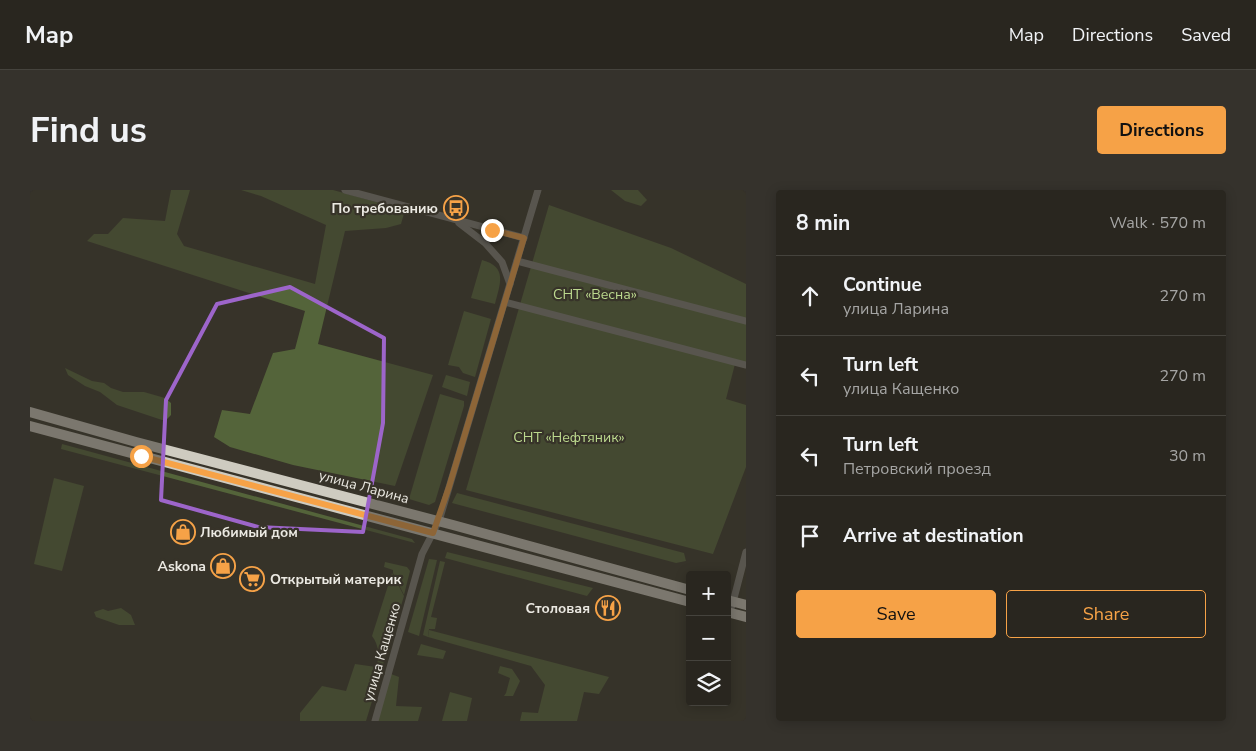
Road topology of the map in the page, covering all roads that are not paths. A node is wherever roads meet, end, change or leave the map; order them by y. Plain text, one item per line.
1 (346, 190) edge
2 (538, 190) edge
3 (455, 220) junction
4 (524, 238) junction
5 (517, 261) junction
6 (510, 284) junction
7 (505, 302) junction
8 (746, 321) edge
9 (746, 365) edge
10 (30, 412) edge
11 (30, 426) edge
12 (438, 521) junction
13 (433, 533) junction
14 (746, 552) edge
15 (686, 589) edge
16 (731, 598) edge
17 (686, 601) edge
18 (731, 601) edge
19 (746, 605) edge
20 (731, 614) edge
21 (746, 617) edge
22 (375, 721) edge

1 - 3 street
2 - 4 street, улица Кащенко
3 - 4 street
3 - 6 street
4 - 5 street, улица Кащенко
5 - 6 street, улица Кащенко
5 - 8 street
6 - 7 street, улица Кащенко
7 - 9 street
7 - 12 street, улица Кащенко
10 - 12 main road, улица Ларина
11 - 13 main road, улица Ларина
12 - 13 street, улица Кащенко
12 - 15 main road, улица Ларина
13 - 17 main road, улица Ларина
13 - 22 street, улица Кащенко
14 - 16 street
18 - 19 main road
20 - 21 main road

